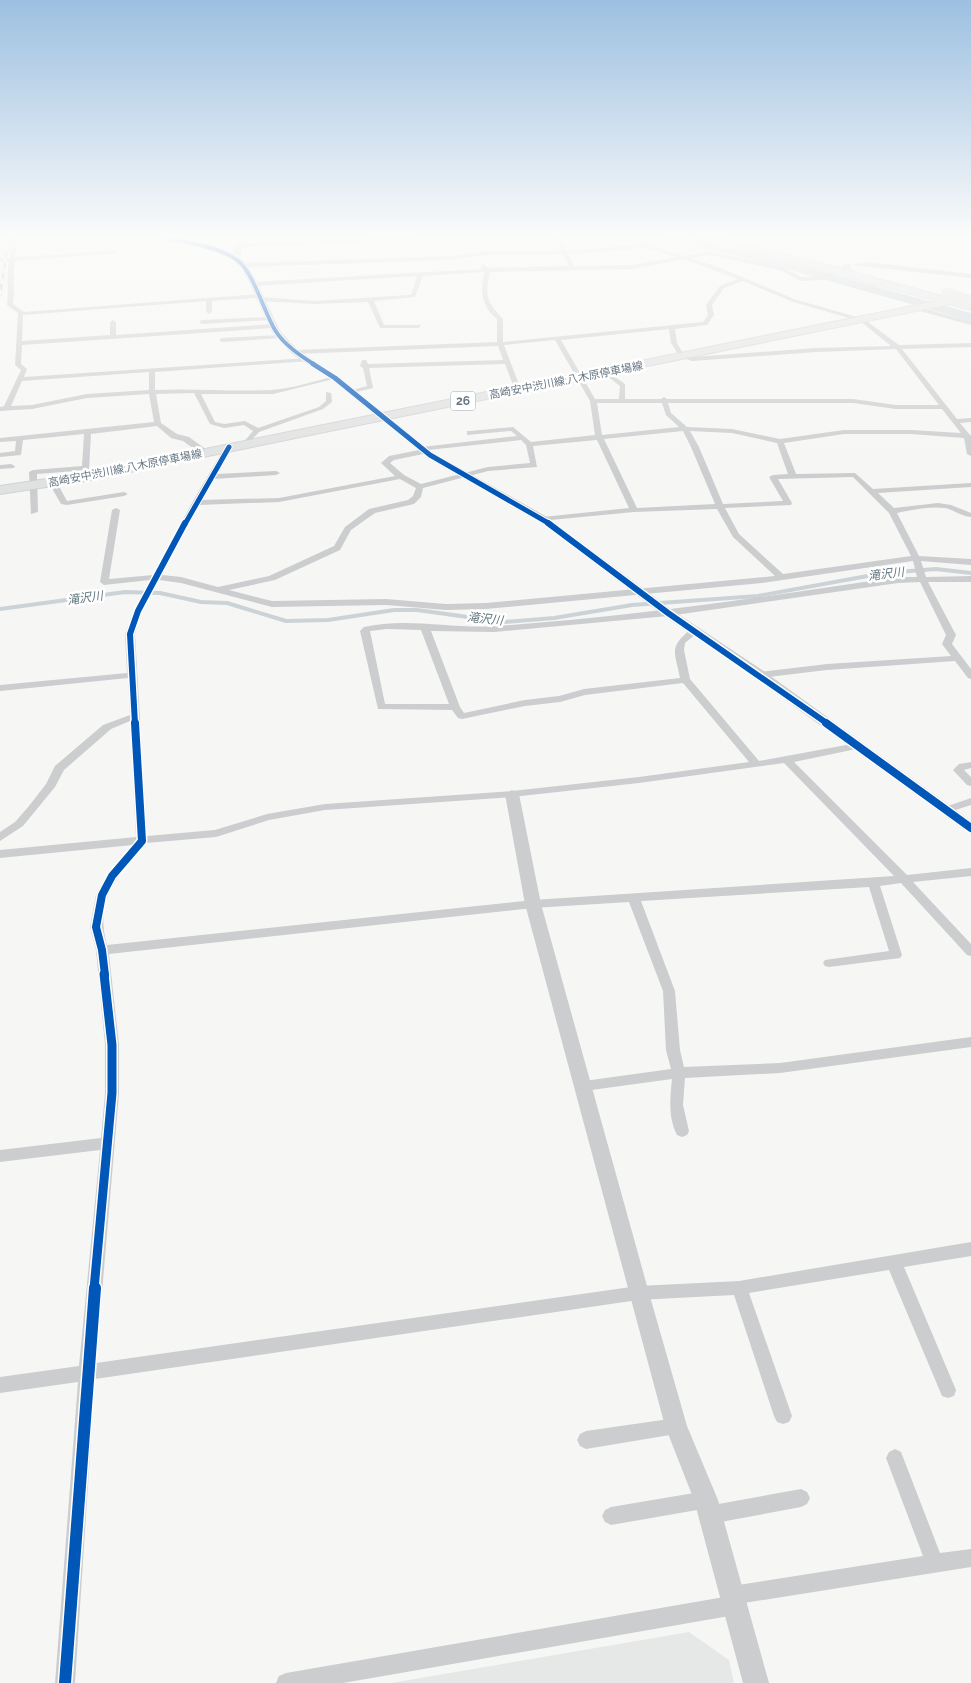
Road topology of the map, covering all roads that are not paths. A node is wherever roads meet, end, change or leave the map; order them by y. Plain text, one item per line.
1 (19, 316) edge
2 (268, 316) edge
3 (377, 316) edge
4 (496, 316) edge
5 (712, 316) edge
6 (845, 316) edge
7 (884, 316) edge
8 (947, 316) edge
9 (862, 320) junction
10 (114, 322) dead end
11 (202, 322) dead end
12 (271, 323) junction
13 (971, 323) edge
14 (418, 326) dead end
15 (672, 328) junction
16 (236, 329) junction
17 (113, 337) junction
18 (280, 337) junction
19 (558, 338) junction
20 (238, 339) junction
21 (222, 340) dead end
22 (20, 342) junction
23 (500, 344) junction
24 (971, 346) edge
25 (898, 347) junction
26 (364, 349) junction
27 (295, 352) junction
28 (682, 356) junction
29 (308, 360) junction
30 (506, 362) junction
31 (363, 366) junction
32 (152, 370) junction
33 (605, 372) junction
34 (335, 378) junction
35 (578, 378) junction
36 (20, 379) junction
37 (179, 380) junction
38 (518, 390) junction
39 (352, 391) junction
40 (152, 392) junction
41 (196, 392) junction
42 (328, 393) dead end
43 (664, 399) junction
44 (593, 400) junction
45 (622, 400) junction
46 (944, 407) junction
47 (4, 409) edge
48 (383, 416) junction
49 (955, 420) junction
50 (971, 420) edge
51 (158, 424) junction
52 (685, 429) junction
53 (88, 432) junction
54 (257, 432) junction
55 (470, 433) dead end
56 (967, 436) junction
57 (599, 437) junction
58 (20, 438) junction
59 (521, 438) junction
60 (0, 440) edge
61 (780, 441) junction
62 (246, 444) junction
63 (529, 444) junction
64 (229, 447) junction
65 (423, 450) junction
66 (204, 452) junction
67 (971, 454) edge
68 (0, 455) edge
69 (11, 466) dead end
70 (0, 468) edge
71 (276, 473) dead end
72 (463, 475) junction
73 (401, 476) junction
74 (793, 476) junction
75 (212, 477) junction
76 (53, 483) junction
77 (971, 485) edge
78 (34, 486) junction
79 (420, 487) junction
80 (0, 490) edge
81 (870, 491) junction
82 (124, 494) dead end
83 (196, 503) junction
84 (720, 506) junction
85 (116, 510) dead end
86 (634, 510) junction
87 (892, 511) junction
88 (34, 512) dead end
89 (971, 515) edge
90 (543, 519) junction
91 (917, 562) junction
92 (971, 562) edge
93 (157, 577) junction
94 (781, 577) junction
95 (922, 577) junction
96 (971, 579) edge
97 (214, 590) junction
98 (643, 592) junction
99 (668, 613) junction
100 (425, 628) junction
101 (694, 631) junction
102 (958, 658) junction
103 (132, 675) junction
104 (760, 675) junction
105 (971, 676) edge
106 (685, 680) junction
107 (0, 688) edge
108 (455, 707) junction
109 (135, 716) junction
110 (857, 746) junction
111 (786, 760) junction
112 (755, 763) junction
113 (971, 765) edge
114 (971, 783) edge
115 (512, 794) junction
116 (971, 801) edge
117 (946, 810) junction
118 (971, 828) edge
119 (0, 837) edge
120 (142, 841) junction
121 (0, 854) edge
122 (971, 872) edge
123 (903, 878) junction
124 (873, 882) junction
125 (634, 899) junction
126 (533, 904) junction
127 (102, 950) junction
128 (971, 952) edge
129 (829, 963) dead end
130 (971, 1042) edge
131 (679, 1073) junction
132 (584, 1086) junction
133 (682, 1131) dead end
134 (107, 1144) junction
135 (0, 1156) edge
136 (971, 1249) edge
137 (894, 1262) junction
138 (739, 1288) junction
139 (638, 1293) junction
140 (87, 1372) junction
141 (0, 1385) edge
142 (948, 1390) dead end
143 (783, 1416) dead end
144 (676, 1426) junction
145 (586, 1440) dead end
146 (895, 1458) dead end
147 (801, 1498) dead end
148 (708, 1507) junction
149 (611, 1516) dead end
150 (971, 1558) edge
151 (935, 1564) junction
152 (733, 1600) junction
153 (65, 1683) edge
154 (286, 1683) edge
155 (756, 1683) edge

1 - 22 street
2 - 12 street
3 - 14 street
4 - 23 street
5 - 15 street
6 - 9 street
7 - 9 main road, 高崎安中渋川線;八木原停車場線 / 26
8 - 13 street
9 - 25 street
9 - 28 main road, 高崎安中渋川線;八木原停車場線 / 26
10 - 17 street
11 - 12 street
12 - 16 street
12 - 18 street
15 - 19 street
15 - 28 street
16 - 17 street
16 - 20 street
17 - 22 street
18 - 20 street
18 - 27 street
19 - 23 street
19 - 35 street
20 - 21 street
22 - 36 street
23 - 26 street
23 - 30 street
24 - 25 street
25 - 28 street
25 - 46 street
26 - 27 street
26 - 31 street
27 - 29 street
28 - 33 main road, 高崎安中渋川線;八木原停車場線 / 26
29 - 34 street
29 - 37 street
30 - 31 street
30 - 38 street
31 - 39 street
32 - 36 street
32 - 37 street
32 - 40 street
33 - 35 main road, 高崎安中渋川線;八木原停車場線 / 26
33 - 45 street
34 - 39 street
34 - 41 street
35 - 38 main road, 高崎安中渋川線;八木原停車場線 / 26
35 - 44 street
36 - 47 street
37 - 40 street
37 - 41 street
38 - 48 main road, 高崎安中渋川線;八木原停車場線 / 26
39 - 48 street
40 - 47 street
40 - 51 street
41 - 54 street
42 - 54 street
43 - 45 street
43 - 46 street
43 - 52 street
44 - 45 street
44 - 57 street
46 - 49 street
48 - 62 main road, 高崎安中渋川線;八木原停車場線 / 26
48 - 65 street
49 - 50 street
49 - 56 street
51 - 53 street
51 - 66 street
52 - 57 street
52 - 61 street
52 - 84 street
53 - 58 street
53 - 78 street
54 - 62 street
55 - 59 street
56 - 61 street
56 - 67 street
57 - 63 street
57 - 86 street
58 - 60 street
58 - 68 street
59 - 63 street
59 - 65 street
61 - 74 street
62 - 64 main road, 高崎安中渋川線;八木原停車場線 / 26
63 - 72 street
64 - 66 main road, 高崎安中渋川線;八木原停車場線 / 26
64 - 75 street
65 - 72 street
65 - 73 street
66 - 76 main road, 高崎安中渋川線;八木原停車場線 / 26
69 - 70 street
71 - 75 street
72 - 79 street
72 - 90 street
73 - 79 street
73 - 83 street
74 - 81 street
74 - 84 street
75 - 83 street
76 - 78 main road, 高崎安中渋川線;八木原停車場線 / 26
76 - 82 street
77 - 81 street
78 - 80 main road, 高崎安中渋川線;八木原停車場線 / 26
78 - 88 street
79 - 97 street
81 - 87 street
83 - 93 street
84 - 86 street
84 - 94 street
85 - 93 street
86 - 90 street
87 - 89 street
87 - 91 street
90 - 98 street
91 - 92 street
91 - 94 street
91 - 95 street
93 - 97 street
93 - 103 street
94 - 98 street
95 - 96 street
95 - 99 street
95 - 102 street
97 - 98 street
98 - 99 street
99 - 100 street
99 - 101 street
100 - 108 street
100 - 108 street
101 - 104 street
101 - 106 street
102 - 104 street
102 - 105 street
103 - 107 street
103 - 109 street
104 - 110 street
106 - 108 street
106 - 112 street
109 - 119 street
109 - 120 street
110 - 111 street
110 - 117 street
111 - 112 street
111 - 123 street
112 - 115 street
113 - 114 street
115 - 120 street
115 - 126 street
116 - 117 street
117 - 118 street
120 - 121 street
120 - 127 street
122 - 123 street
123 - 124 street
123 - 128 street
124 - 125 street
124 - 129 street
125 - 126 street
125 - 131 street
126 - 127 street
126 - 132 street
127 - 134 street
130 - 131 street
131 - 132 street
131 - 133 street
132 - 139 street
134 - 135 street
134 - 140 street
136 - 137 street
137 - 138 street
137 - 142 street
138 - 139 street
138 - 143 street
139 - 140 street
139 - 144 street
140 - 141 street
140 - 153 street
144 - 145 street
144 - 148 street
146 - 151 street
147 - 148 street
148 - 149 street
148 - 152 street
150 - 151 street
151 - 152 street
152 - 154 street
152 - 155 street

